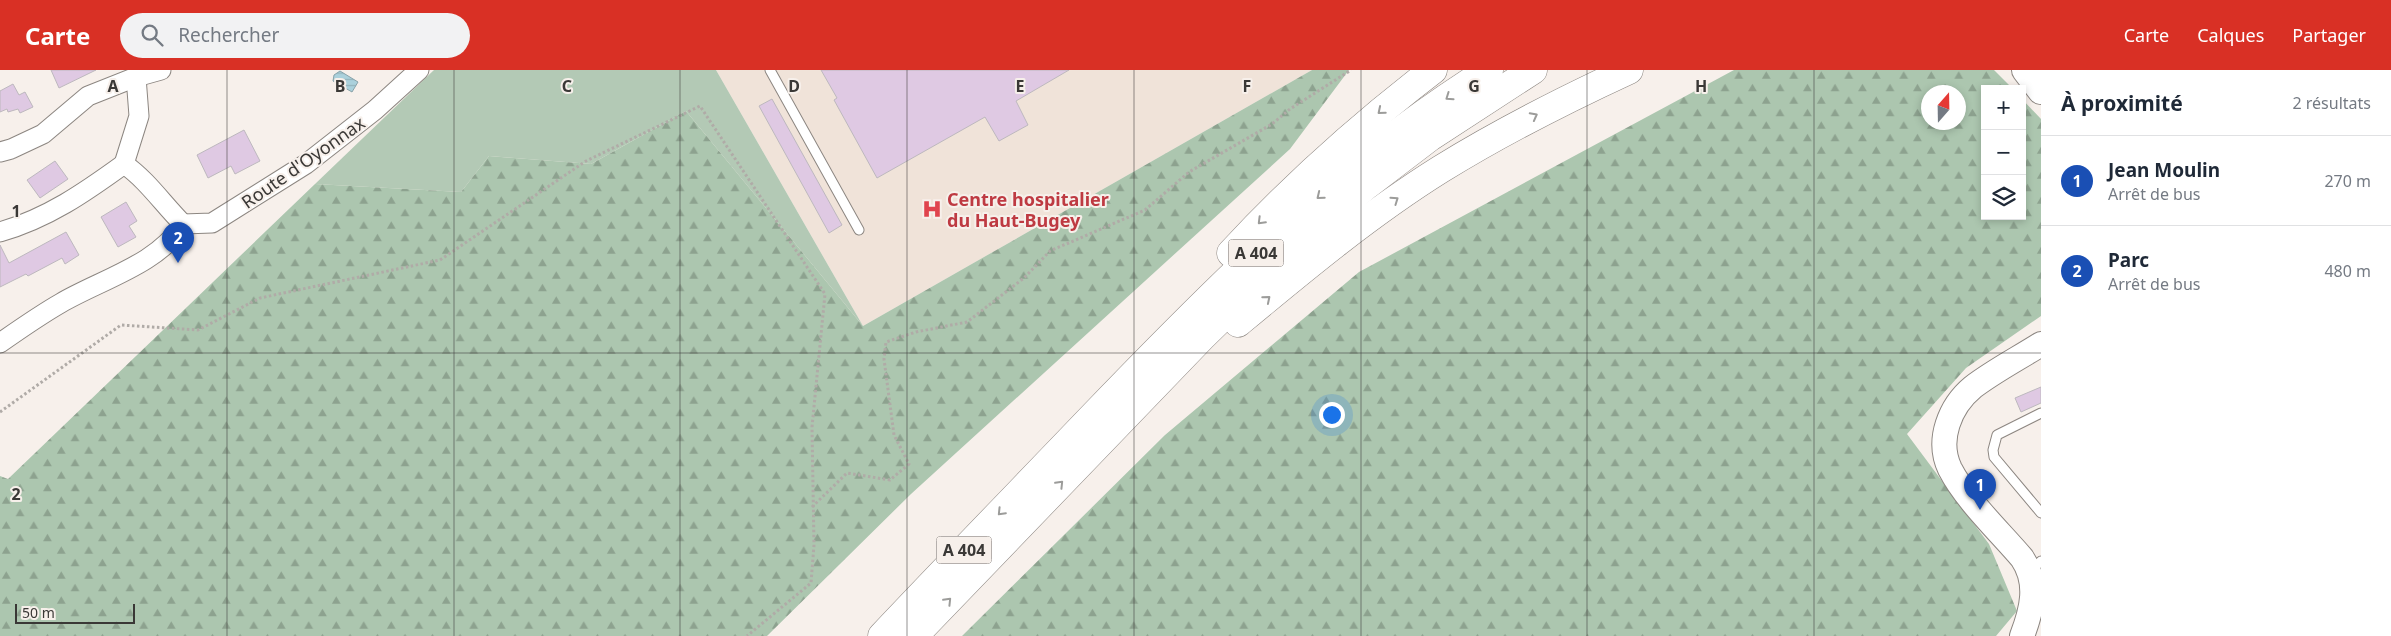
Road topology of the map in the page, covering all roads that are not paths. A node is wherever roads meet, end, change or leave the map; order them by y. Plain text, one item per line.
1 (161, 70) edge
2 (418, 70) edge
3 (770, 70) edge
4 (1433, 70) edge
5 (1489, 70) edge
6 (1532, 70) edge
7 (1629, 70) edge
8 (2025, 70) edge
9 (136, 77) junction
10 (2041, 91) edge
11 (0, 152) edge
12 (124, 164) junction
13 (183, 224) junction
14 (859, 230) dead end
15 (0, 232) edge
16 (0, 343) edge
17 (2041, 344) edge
18 (2039, 414) edge
19 (2041, 425) edge
20 (1109, 432) junction
21 (1047, 464) junction
22 (2041, 513) edge
23 (2035, 566) edge
24 (882, 636) edge
25 (914, 636) edge
26 (2022, 636) edge

1 - 9 street
2 - 13 street, Route d'Oyonnax
3 - 14 lane
4 -> 21 highway
5 -> 21 highway, A 404
6 - 20 highway, A 404
20 -> 7 highway
8 - 10 main road
9 - 11 street
9 - 12 street
12 - 13 street
12 - 15 street
13 - 16 street
17 - 23 street
18 - 19 lane
18 - 22 lane
25 -> 20 highway, A 404
21 -> 24 highway, A 404
23 - 26 street

